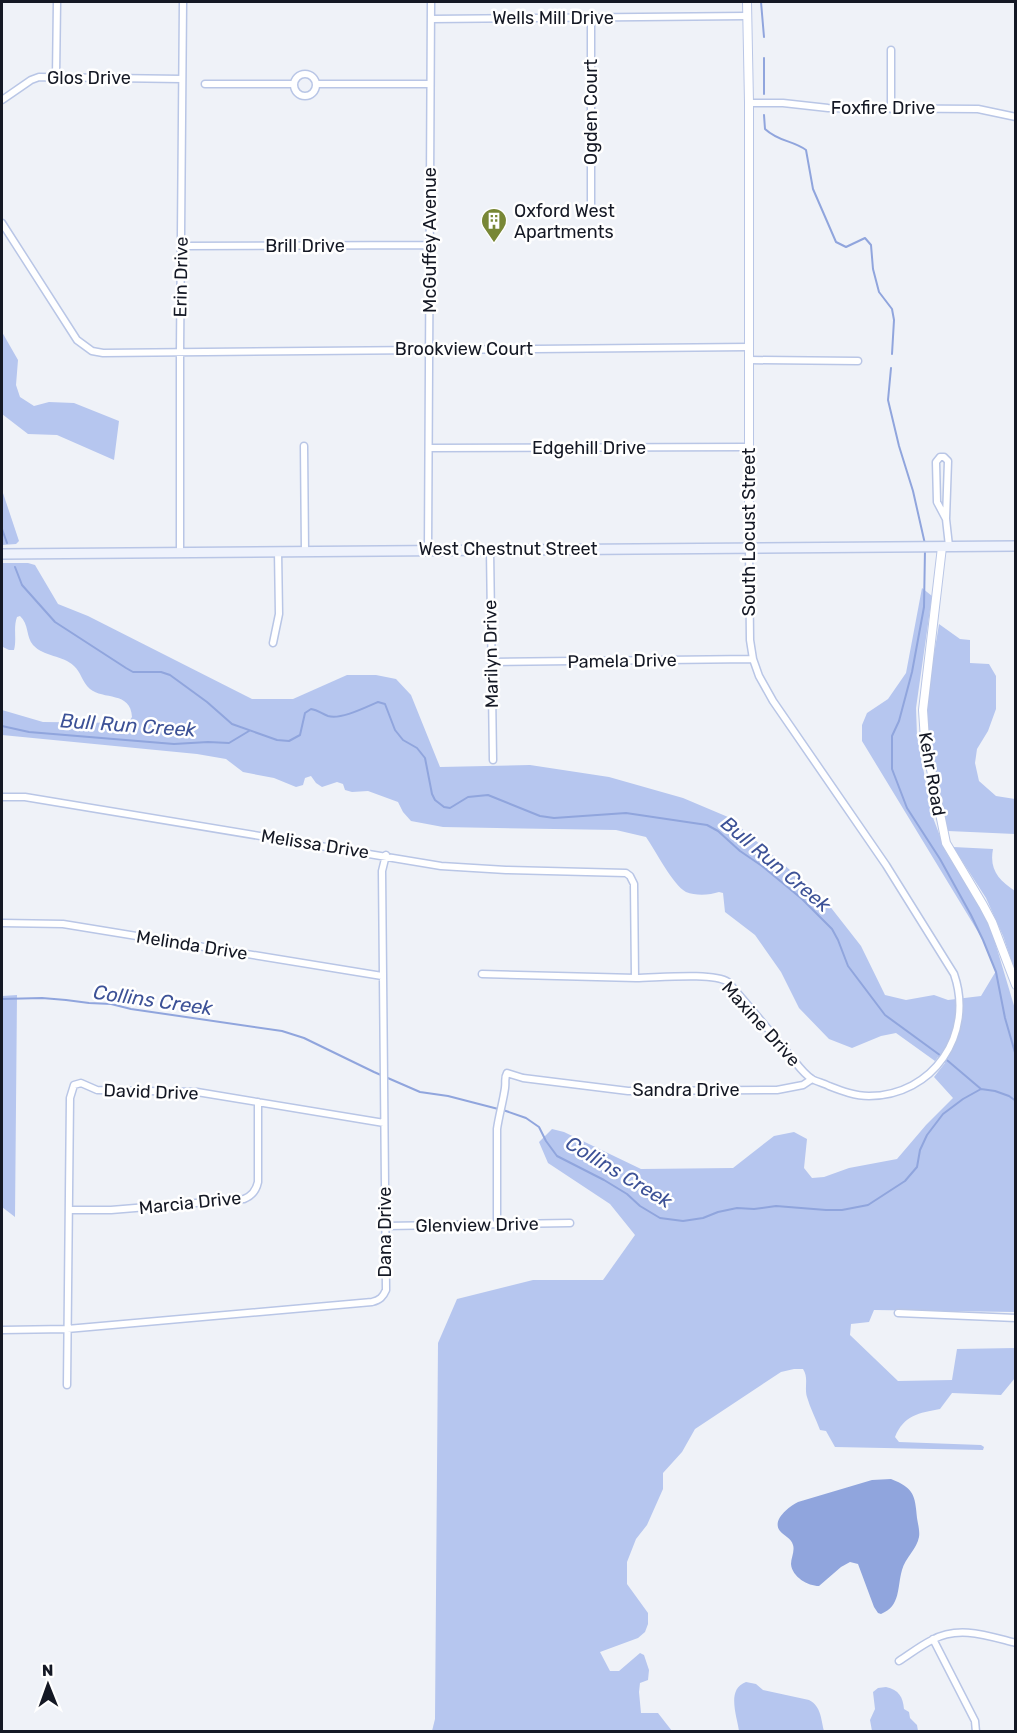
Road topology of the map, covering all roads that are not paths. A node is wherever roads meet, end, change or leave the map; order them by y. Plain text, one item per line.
1 (57, 2) edge
2 (183, 2) edge
3 (431, 2) edge
4 (747, 2) edge
5 (747, 16) junction
6 (591, 18) junction
7 (430, 19) junction
8 (891, 50) dead end
9 (56, 77) junction
10 (182, 79) junction
11 (205, 84) dead end
12 (294, 84) junction
13 (317, 84) junction
14 (430, 84) junction
15 (2, 100) edge
16 (749, 103) junction
17 (891, 109) junction
18 (1016, 117) edge
19 (591, 207) dead end
20 (2, 223) edge
21 (430, 245) junction
22 (181, 246) junction
23 (749, 347) junction
24 (429, 350) junction
25 (180, 352) junction
26 (749, 360) junction
27 (858, 362) dead end
28 (304, 446) dead end
29 (749, 447) junction
30 (429, 448) junction
31 (946, 519) junction
32 (1016, 546) edge
33 (749, 547) junction
34 (946, 547) junction
35 (490, 549) junction
36 (428, 550) junction
37 (278, 551) junction
38 (304, 551) junction
39 (180, 552) junction
40 (2, 554) edge
41 (273, 643) dead end
42 (753, 659) junction
43 (491, 662) junction
44 (493, 760) dead end
45 (2, 797) edge
46 (386, 855) junction
47 (2, 923) edge
48 (482, 974) dead end
49 (382, 976) junction
50 (635, 978) junction
51 (1016, 985) edge
52 (812, 1079) junction
53 (258, 1102) junction
54 (384, 1123) junction
55 (69, 1210) junction
56 (497, 1224) junction
57 (570, 1224) dead end
58 (385, 1226) junction
59 (898, 1314) dead end
60 (1016, 1318) edge
61 (67, 1329) junction
62 (2, 1330) edge
63 (67, 1384) dead end
64 (933, 1639) junction
65 (1016, 1643) edge
66 (899, 1661) dead end
67 (975, 1731) edge

1 - 9 street
2 - 10 street, Erin Drive
3 - 7 street, McGuffey Avenue
4 - 5 street, South Locust Street
5 - 6 street, Wells Mill Drive
5 - 16 street, South Locust Street
6 - 7 street, Wells Mill Drive
6 - 19 street, Ogden Court
7 - 14 street, McGuffey Avenue
8 - 17 street
9 - 10 street, Glos Drive
9 - 15 street, Glos Drive
10 - 22 street, Erin Drive
11 - 12 street
12 - 13 street
12 - 13 street
13 - 14 street
14 - 21 street, McGuffey Avenue
16 - 17 street, Foxfire Drive
16 - 23 street, South Locust Street
17 - 18 street, Foxfire Drive
20 - 25 street, Brookview Court
21 - 22 street, Brill Drive
21 - 24 street, McGuffey Avenue
22 - 25 street, Erin Drive
23 - 24 street, Brookview Court
23 - 26 street, South Locust Street
24 - 25 street, Brookview Court
24 - 30 street, McGuffey Avenue
25 - 39 street, Erin Drive
26 - 27 street
26 - 29 street, South Locust Street
28 - 38 street
29 - 30 street, Edgehill Drive
29 - 33 street, South Locust Street
30 - 36 street, McGuffey Avenue
31 - 31 street
31 - 34 street
32 - 34 main road, West Chestnut Street
33 - 34 main road, West Chestnut Street
33 - 35 main road, West Chestnut Street
33 - 42 street, South Locust Street
34 - 51 street, Kehr Road
35 - 36 main road, West Chestnut Street
35 - 43 street, Marilyn Drive
36 - 38 main road, West Chestnut Street
37 - 38 main road, West Chestnut Street
37 - 39 main road, West Chestnut Street
37 - 41 street
39 - 40 main road, West Chestnut Street
42 - 43 street, Pamela Drive
42 - 52 street, South Locust Street
43 - 44 street, Marilyn Drive
45 - 46 street, Melissa Drive
46 - 49 street, Dana Drive
46 - 50 street, Melissa Drive
47 - 49 street, Melinda Drive
48 - 50 street, Maxine Drive
49 - 54 street, Dana Drive
50 - 52 street, Maxine Drive
52 - 56 street, Sandra Drive
53 - 54 street, David Drive
53 - 55 street, Marcia Drive
53 - 55 street, David Drive
54 - 58 street, Dana Drive
55 - 61 street, David Drive
56 - 57 street, Glenview Drive
56 - 58 street, Glenview Drive
58 - 61 street, Dana Drive
59 - 60 street
61 - 62 street, Dana Drive
61 - 63 street, David Drive
64 - 65 street
64 - 66 street
64 - 67 street

